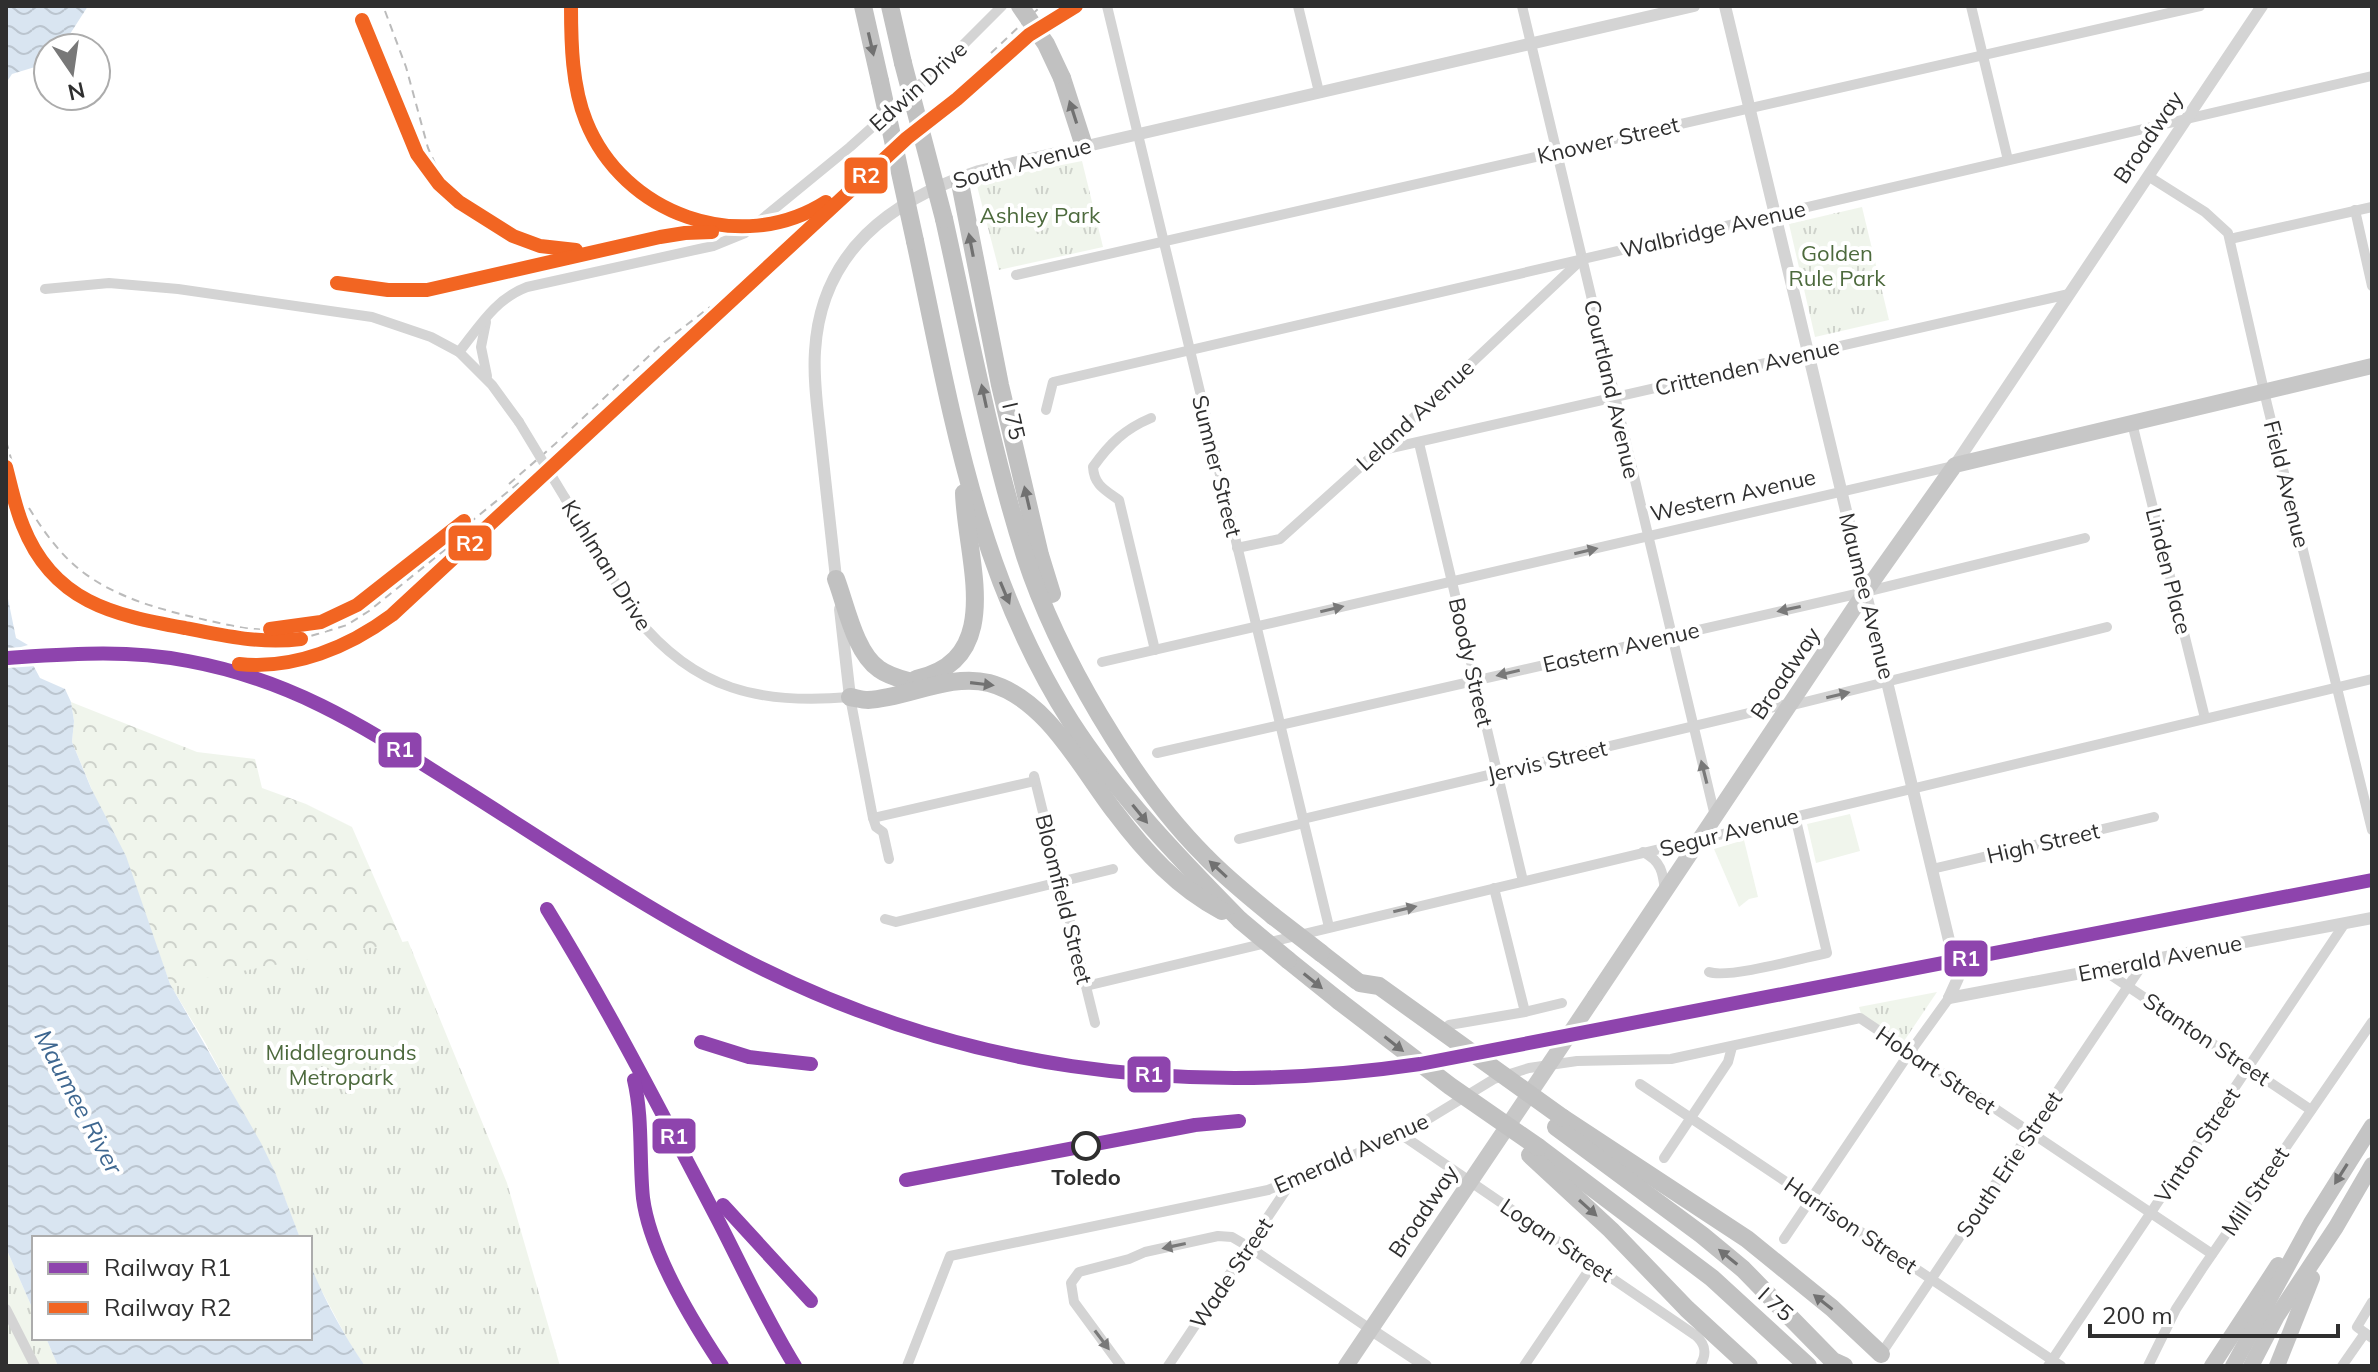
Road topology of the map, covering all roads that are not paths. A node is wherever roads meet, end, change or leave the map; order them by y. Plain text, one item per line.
1 (863, 6) edge
2 (890, 6) edge
3 (1002, 6) edge
4 (1020, 6) edge
5 (1107, 6) edge
6 (1298, 6) edge
7 (1522, 6) edge
8 (1694, 6) edge
9 (1725, 6) edge
10 (1971, 6) edge
11 (2200, 6) edge
12 (2262, 6) edge
13 (1531, 43) junction
14 (1983, 55) junction
15 (2372, 76) edge
16 (1319, 92) junction
17 (1750, 108) junction
18 (2187, 119) junction
19 (1137, 133) junction
20 (1084, 146) junction
21 (1556, 152) junction
22 (2008, 160) junction
23 (2148, 176) junction
24 (959, 178) junction
25 (2372, 207) edge
26 (2355, 210) junction
27 (1774, 214) junction
28 (2230, 239) junction
29 (1163, 242) junction
30 (1581, 259) junction
31 (1016, 275) dead end
32 (2372, 286) edge
33 (45, 289) dead end
34 (2069, 294) junction
35 (491, 311) junction
36 (1189, 350) junction
37 (459, 352) junction
38 (1808, 352) junction
39 (2372, 366) edge
40 (492, 385) junction
41 (2264, 392) junction
42 (1615, 398) junction
43 (1046, 410) dead end
44 (1151, 418) dead end
45 (2132, 423) junction
46 (1419, 443) junction
47 (1378, 451) junction
48 (1955, 465) junction
49 (963, 466) junction
50 (1842, 493) junction
51 (1648, 537) junction
52 (2085, 538) dead end
53 (1237, 548) junction
54 (836, 579) junction
55 (1452, 581) junction
56 (1865, 592) junction
57 (1256, 627) junction
58 (2107, 627) dead end
59 (1671, 635) junction
60 (1155, 650) junction
61 (1102, 662) dead end
62 (2372, 679) edge
63 (1475, 680) junction
64 (908, 681) junction
65 (1887, 682) junction
66 (2336, 687) junction
67 (850, 697) junction
68 (1790, 705) junction
69 (2205, 718) junction
70 (1280, 725) junction
71 (1693, 726) junction
72 (1109, 729) junction
73 (1157, 753) dead end
74 (1497, 773) junction
75 (1913, 787) junction
76 (1795, 816) junction
77 (2154, 817) dead end
78 (1715, 818) junction
79 (1304, 821) junction
80 (875, 822) junction
81 (2372, 830) edge
82 (1239, 839) dead end
83 (1700, 839) junction
84 (1643, 852) junction
85 (889, 859) dead end
86 (1113, 869) dead end
87 (1932, 869) junction
88 (1523, 881) junction
89 (1060, 882) junction
90 (1494, 888) junction
91 (1665, 891) junction
92 (2372, 918) edge
93 (885, 919) dead end
94 (1240, 920) junction
95 (2345, 923) junction
96 (1329, 927) junction
97 (2145, 961) junction
98 (2102, 969) junction
99 (1709, 972) dead end
100 (1086, 986) junction
101 (2128, 986) junction
102 (1949, 998) junction
103 (1562, 1003) dead end
104 (1525, 1012) junction
105 (1860, 1018) joint
106 (2372, 1022) edge
107 (1095, 1023) dead end
108 (1449, 1025) dead end
109 (1732, 1047) junction
110 (1910, 1052) junction
111 (2248, 1067) junction
112 (1640, 1084) dead end
113 (2311, 1110) junction
114 (1691, 1118) junction
115 (1559, 1122) junction
116 (2372, 1126) edge
117 (2030, 1133) junction
118 (1402, 1135) junction
119 (1534, 1151) junction
120 (1664, 1158) dead end
121 (2372, 1165) edge
122 (1293, 1180) junction
123 (1470, 1182) junction
124 (1811, 1199) junction
125 (2151, 1213) junction
126 (2311, 1223) junction
127 (2336, 1227) junction
128 (1784, 1239) dead end
129 (1249, 1247) junction
130 (2212, 1254) junction
131 (1593, 1264) junction
132 (1932, 1280) junction
133 (2372, 1302) edge
134 (6, 1309) edge
135 (1370, 1329) junction
136 (2369, 1335) edge
137 (1877, 1360) edge
138 (1835, 1361) edge
139 (2054, 1364) edge
140 (35, 1366) edge
141 (907, 1366) edge
142 (1121, 1366) edge
143 (1168, 1366) edge
144 (1346, 1366) edge
145 (1426, 1366) edge
146 (1524, 1366) edge
147 (1700, 1366) edge
148 (1749, 1366) edge
149 (1808, 1366) edge
150 (2148, 1366) edge
151 (2212, 1366) edge
152 (2233, 1366) edge
153 (2251, 1366) edge
154 (2277, 1366) edge
155 (2342, 1366) edge

1 -> 49 highway, bridge
72 -> 2 highway, I 75 / I 75, bridge
3 - 35 street, Edwin Drive
20 -> 4 highway, bridge
5 - 19 street, Sumner Street
6 - 16 street
7 - 13 street, Courtland Avenue
8 - 13 street, South Avenue
9 - 17 street, Maumee Avenue
10 - 14 street
11 - 14 street, Knower Street
12 - 18 street, Broadway
13 - 16 street, South Avenue
13 - 21 street, Courtland Avenue
14 - 17 street, Knower Street
14 - 22 street
15 - 18 street, Walbridge Avenue
16 - 19 street, South Avenue
17 - 21 street, Knower Street
17 - 27 street, Maumee Avenue
18 - 22 street, Walbridge Avenue
18 - 23 street, Broadway
19 - 20 street, South Avenue
19 - 29 street, Sumner Street
20 - 24 street, South Avenue
21 - 29 street, Knower Street
21 - 30 street, Courtland Avenue
22 - 27 street, Walbridge Avenue
23 - 28 street
23 - 34 street, Broadway
24 - 54 street, South Avenue
72 -> 24 highway
25 - 26 street
26 - 28 street
26 - 32 street
27 - 30 street, Walbridge Avenue
27 - 38 street, Maumee Avenue
28 - 41 street, Field Avenue
29 - 31 street, Knower Street
29 - 36 street, Sumner Street
30 - 36 street, Walbridge Avenue
30 - 42 street, Courtland Avenue
30 - 47 street, Leland Avenue
33 - 37 street, Kuhlman Drive
34 - 38 street, Crittenden Avenue
34 - 48 street, Broadway
35 - 37 street, Edwin Drive
35 - 40 street
36 - 43 street, Walbridge Avenue
36 - 53 street, Sumner Street
37 - 40 street, Kuhlman Drive
38 - 42 street, Crittenden Avenue
38 - 50 street, Maumee Avenue
39 - 41 main road, Western Avenue
40 - 67 street, Kuhlman Drive, bridge
41 - 45 main road, Western Avenue
41 - 66 street, Field Avenue
42 - 46 street, Crittenden Avenue
42 - 51 street, Courtland Avenue
44 - 60 street
45 - 48 main road, Western Avenue
45 - 69 street, Linden Place
46 - 47 street, Crittenden Avenue
46 - 55 street, Boody Street
47 - 53 street, Leland Avenue
48 - 50 street, Western Avenue
48 - 56 main road, Broadway
49 - 64 highway
49 -> 94 highway
50 - 51 street, Western Avenue
50 - 56 street, Maumee Avenue
55 -> 51 street, Western Avenue
51 - 59 street, Courtland Avenue
52 - 56 street, Eastern Avenue
53 - 57 street, Sumner Street
54 - 64 highway
54 - 67 street, South Avenue
57 -> 55 street, Western Avenue
55 - 63 street, Boody Street
56 -> 59 street, Eastern Avenue
56 - 65 street, Maumee Avenue
56 - 68 main road, Broadway
57 - 60 street, Western Avenue
57 - 70 street, Sumner Street
58 - 65 street, Jervis Street
59 -> 63 street, Eastern Avenue
59 - 71 street, Courtland Avenue
60 - 61 street, Western Avenue
62 - 66 street, Segur Avenue
63 - 70 street, Eastern Avenue
63 - 74 street, Boody Street
64 - 67 highway
68 -> 65 street, Jervis Street
65 - 75 street, Maumee Avenue
66 - 69 street, Segur Avenue
66 - 81 street, Field Avenue
67 - 80 street, South Avenue
67 -> 94 highway
68 - 71 street, Jervis Street
68 - 78 main road, Broadway
69 - 75 street, Segur Avenue
70 - 73 street, Eastern Avenue
70 - 79 street, Sumner Street
71 - 74 street, Jervis Street
78 -> 71 street, Courtland Avenue
115 -> 72 highway, I 75 / I 75, bridge
74 - 79 street, Jervis Street
74 - 88 street, Boody Street
75 - 76 street, Segur Avenue
75 - 87 street, Maumee Avenue
76 - 83 street, Segur Avenue
76 - 99 street
77 - 87 street, High Street
78 - 83 main road, Broadway
79 - 82 street, Jervis Street
79 - 96 street, Sumner Street
80 - 85 street, South Avenue
80 - 89 street, Bloomfield Street
83 - 84 street, Segur Avenue
83 - 91 main road, Broadway
84 - 88 street, Segur Avenue
84 - 91 street
86 - 89 street
87 - 102 street, Maumee Avenue
88 - 90 street, Segur Avenue
89 - 93 street
89 - 100 street, Bloomfield Street
96 -> 90 street, Segur Avenue
90 - 104 street
91 - 123 main road, Broadway, bridge
92 - 95 street, Emerald Avenue
94 -> 119 highway, bridge
95 - 97 street, Emerald Avenue
95 - 111 street, Vinton Street
96 - 100 street, Segur Avenue
97 - 98 street, Emerald Avenue
97 - 101 street, South Erie Street
98 - 101 street, Stanton Street
98 - 102 street, Emerald Avenue
100 - 107 street, Bloomfield Street
101 - 111 street, Stanton Street
101 - 117 street, South Erie Street
102 - 110 street
103 - 104 street
104 - 108 street
105 - 109 street, Emerald Avenue
105 - 110 street, Hobart Street
106 - 113 street, Mill Street
109 - 114 street
109 - 118 street, Emerald Avenue
110 - 117 street, Hobart Street
110 - 124 street
111 - 113 street, Stanton Street
111 - 125 street, Vinton Street
112 - 114 street, Harrison Street
113 - 130 street, Mill Street
114 - 120 street
114 - 124 street, Harrison Street
137 -> 115 highway
138 -> 115 highway, I 75
116 -> 126 highway
117 - 125 street, Hobart Street
117 - 132 street, South Erie Street
118 - 122 street, Emerald Avenue
118 - 123 street, Logan Street
119 -> 148 highway
119 - 149 highway, I 75
121 - 127 highway
122 - 129 street, Wade Street
122 - 141 street, Emerald Avenue
123 - 131 street, Logan Street
123 - 135 main road, Broadway
124 - 128 street
124 - 132 street, Harrison Street
125 - 130 street, Hobart Street
125 - 139 street, Vinton Street
126 - 151 highway
126 - 152 highway
127 - 153 highway
127 - 154 highway
129 - 135 street
129 -> 142 street
129 - 143 street, Wade Street
130 - 150 street, Mill Street
131 - 146 street
131 - 147 street, Logan Street
132 - 137 street, South Erie Street
132 - 139 street, Harrison Street
133 - 136 street
134 - 140 street
135 - 144 main road, Broadway
135 - 145 street
136 - 155 street

